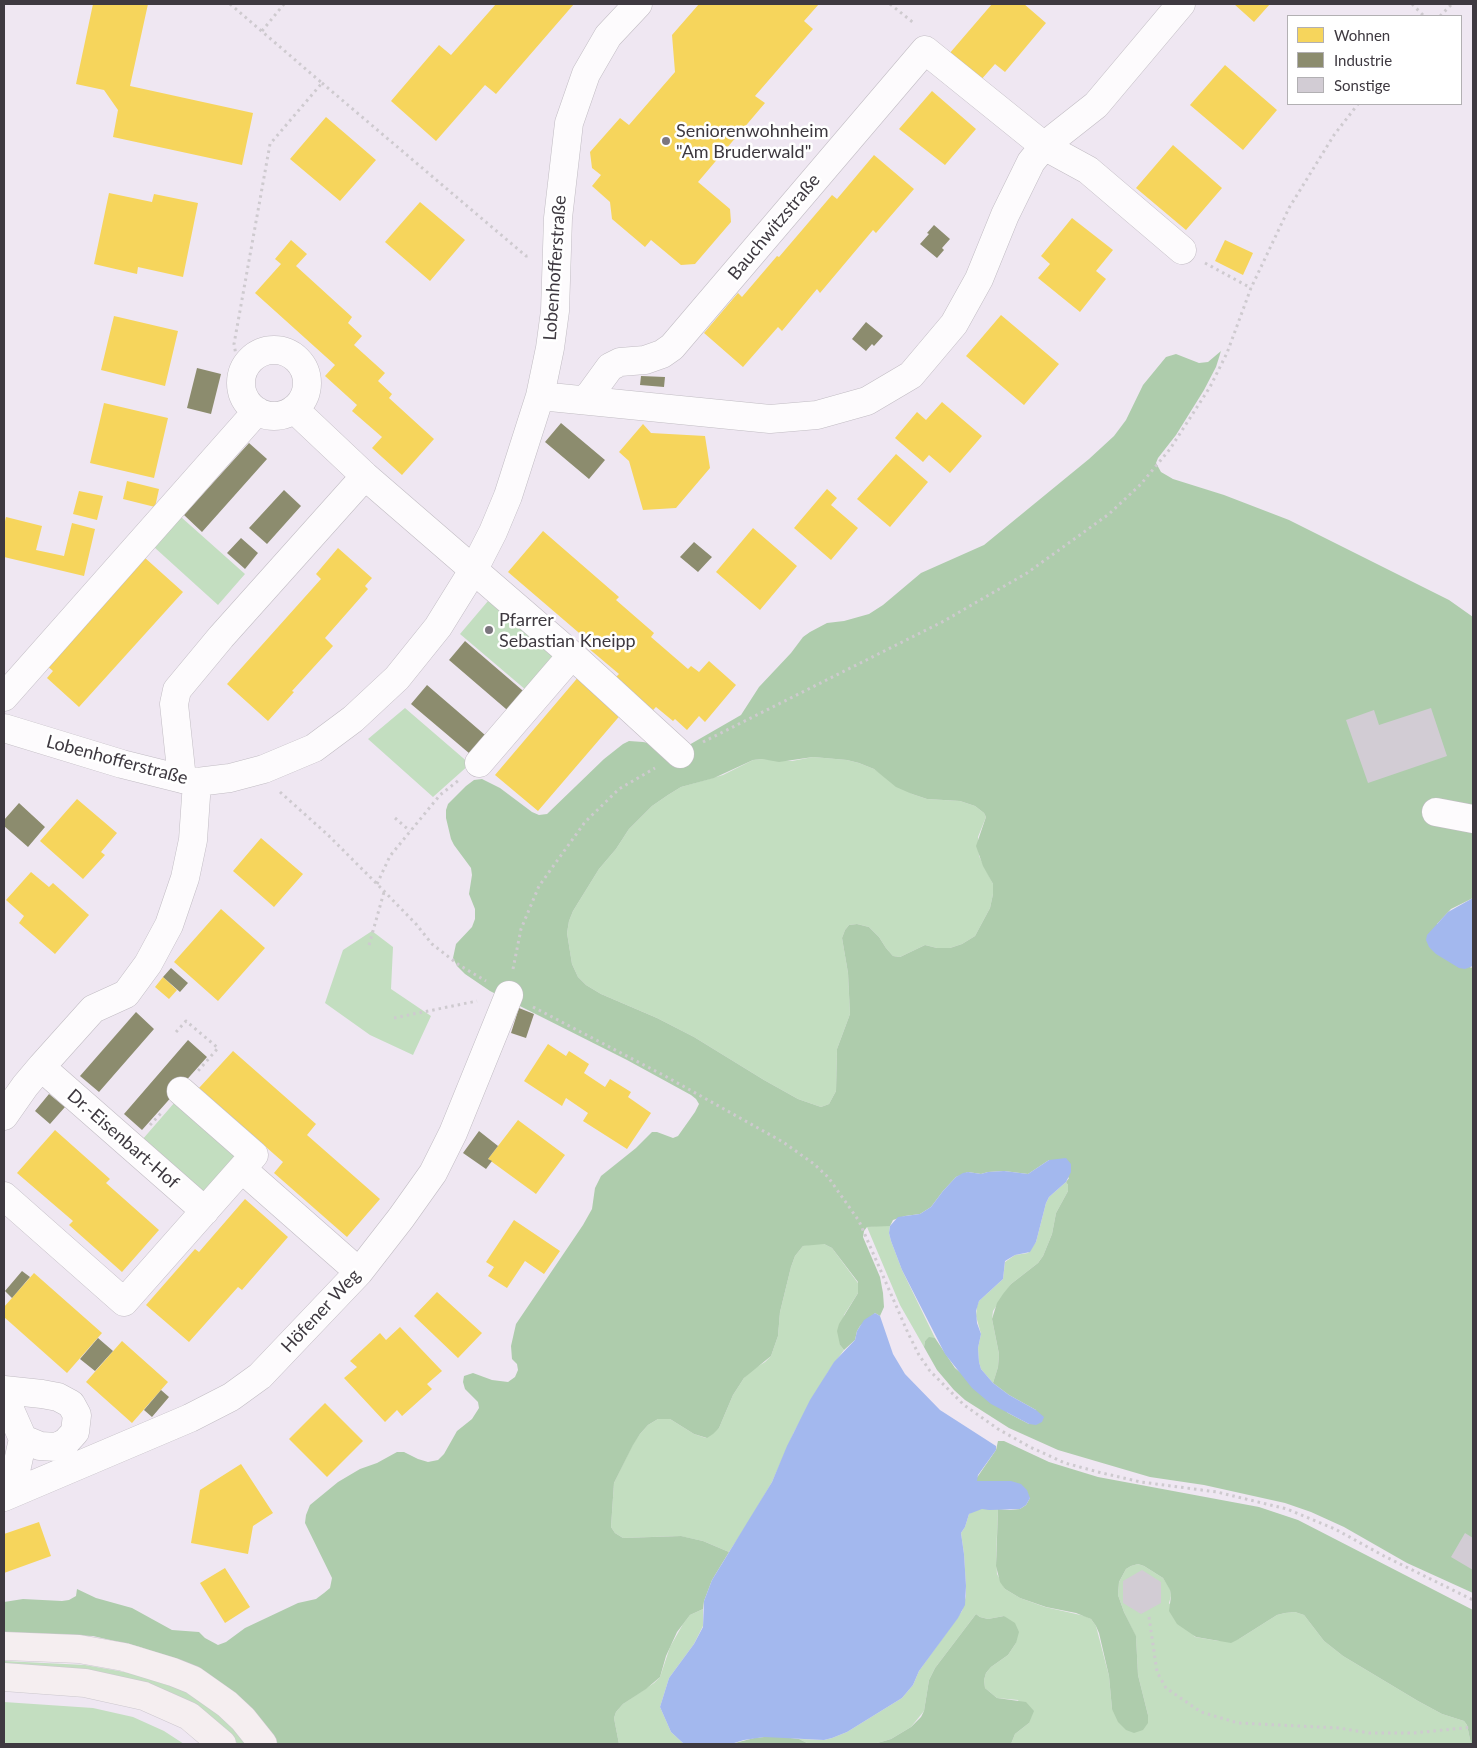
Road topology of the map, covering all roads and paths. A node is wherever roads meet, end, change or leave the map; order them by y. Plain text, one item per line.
1 (230, 4) edge
2 (284, 4) edge
3 (638, 4) edge
4 (1181, 4) edge
5 (1412, 4) edge
6 (1452, 4) edge
7 (1423, 15) edge
8 (1441, 15) edge
9 (262, 31) junction
10 (322, 83) junction
11 (1357, 105) edge
12 (1044, 146) junction
13 (1182, 250) joint
14 (556, 253) junction
15 (1251, 288) junction
16 (247, 363) junction
17 (540, 396) junction
18 (586, 400) junction
19 (294, 409) junction
20 (257, 412) junction
21 (365, 476) junction
22 (474, 569) junction
23 (572, 655) junction
24 (4, 697) edge
25 (4, 728) edge
26 (680, 754) junction
27 (479, 763) joint
28 (264, 769) junction
29 (189, 781) junction
30 (1436, 812) dead end
31 (395, 818) dead end
32 (1473, 820) edge
33 (410, 831) junction
34 (378, 884) junction
35 (384, 891) junction
36 (369, 945) dead end
37 (509, 995) junction
38 (394, 1018) dead end
39 (40, 1067) junction
40 (181, 1091) dead end
41 (4, 1116) edge
42 (242, 1169) junction
43 (4, 1196) edge
44 (205, 1211) junction
45 (359, 1272) junction
46 (4, 1390) edge
47 (4, 1396) edge
48 (22, 1439) junction
49 (66, 1442) junction
50 (92, 1460) junction
51 (4, 1497) edge
52 (1473, 1600) edge
53 (1149, 1617) dead end
54 (4, 1646) edge
55 (4, 1678) edge
56 (1473, 1727) edge
57 (222, 1744) edge
58 (263, 1744) edge

1 - 9 path
2 - 9 path
3 - 14 street, Lobenhofferstraße
4 - 12 street
5 - 7 path
6 - 8 path
9 - 10 path
10 - 14 path
10 - 16 path
11 - 15 path
12 - 13 street, Bauchwitzstraße
12 - 18 street
12 - 18 street, Bauchwitzstraße
13 - 15 path
14 - 17 street, Lobenhofferstraße
15 - 26 path
16 - 19 street
16 - 20 street
17 - 18 street
17 - 22 street, Lobenhofferstraße
19 - 20 street
19 - 21 street
20 - 24 street
21 - 22 street
21 - 29 street
22 - 23 street
22 - 28 street, Lobenhofferstraße
23 - 26 street
23 - 27 street
25 - 29 street, Lobenhofferstraße
26 - 37 path
27 - 33 path
28 - 29 street, Lobenhofferstraße
28 - 34 path
29 - 39 street
30 - 32 street
31 - 33 path
33 - 34 path
34 - 35 path
35 - 36 path
35 - 37 path
37 - 38 path
37 - 45 street, Höfener Weg
37 - 52 path
39 - 41 street
39 - 44 street, Dr.-Eisenbart-Hof
40 - 42 street
42 - 44 street
42 - 45 street
43 - 44 street
45 - 50 street, Höfener Weg
46 - 49 street
47 - 48 street
48 - 49 street
48 - 51 street
49 - 50 street
50 - 51 street, Höfener Weg
53 - 56 path
54 - 58 main road
55 - 57 main road

